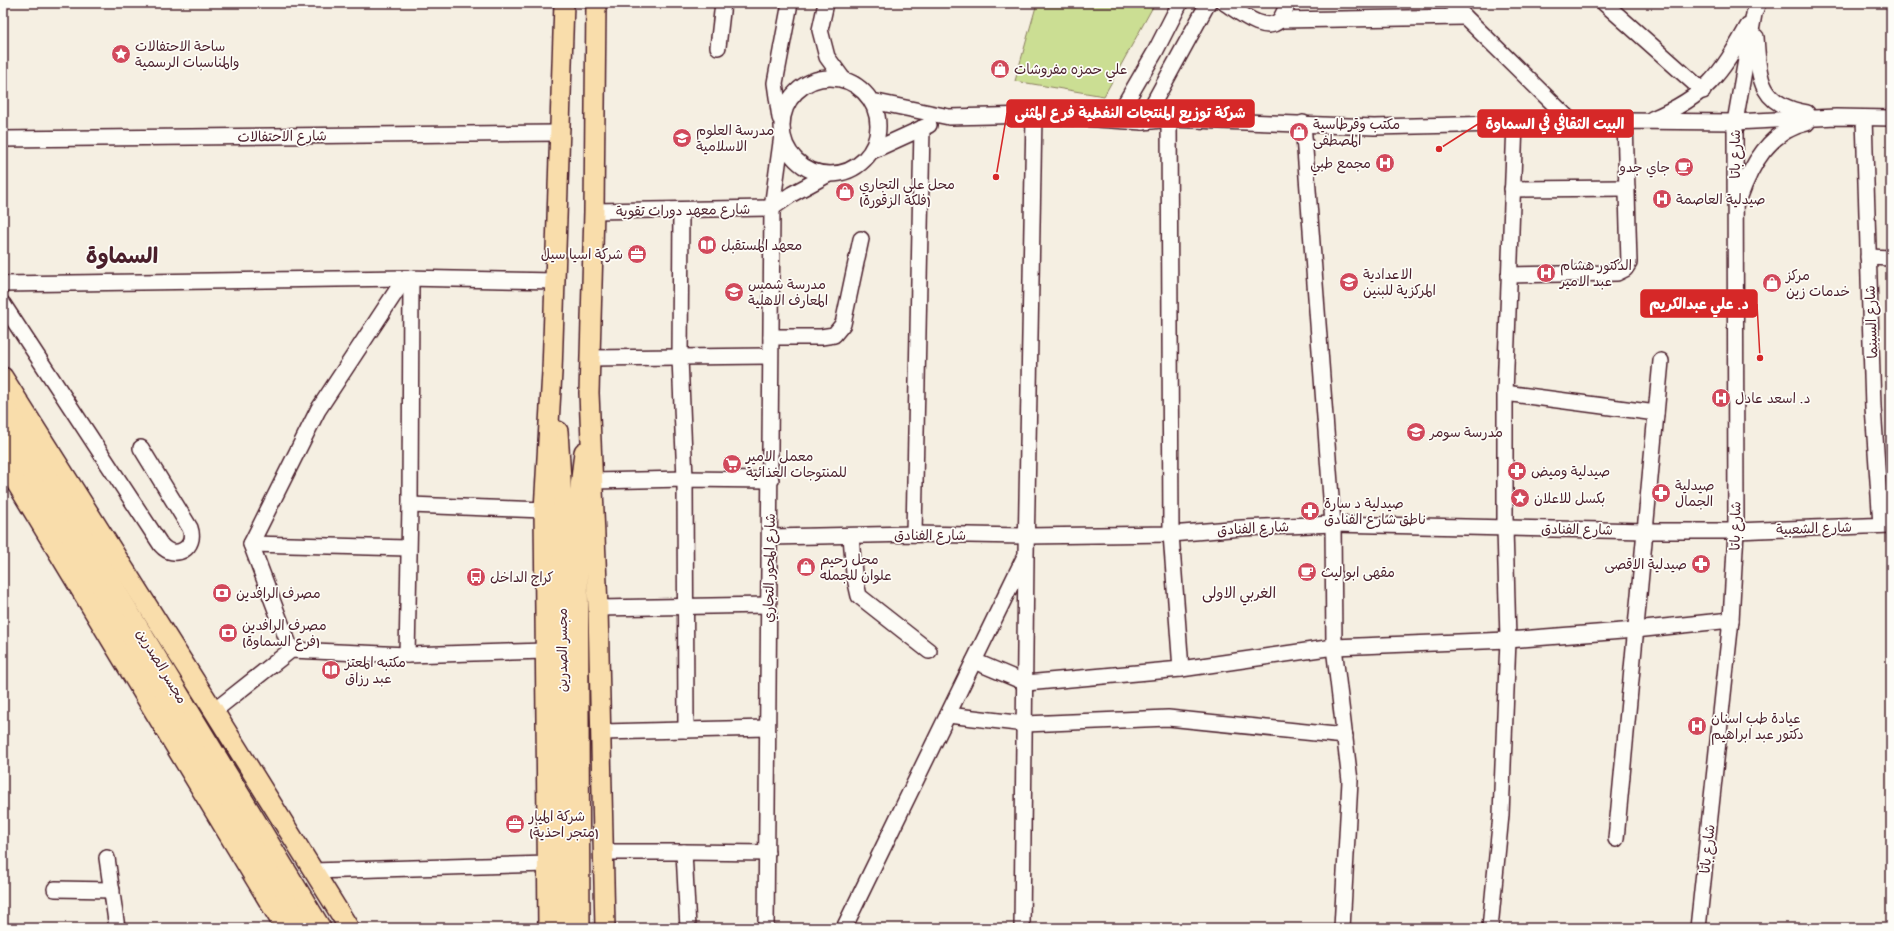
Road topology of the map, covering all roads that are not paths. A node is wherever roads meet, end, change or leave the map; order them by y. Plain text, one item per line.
1 (564, 3) edge
2 (596, 3) edge
3 (723, 3) edge
4 (790, 3) edge
5 (826, 3) edge
6 (1180, 3) edge
7 (1208, 3) edge
8 (1225, 3) edge
9 (1288, 3) edge
10 (1451, 3) edge
11 (1604, 3) edge
12 (1756, 9) edge
13 (1465, 17) junction
14 (1280, 20) junction
15 (718, 47) dead end
16 (843, 79) junction
17 (1703, 91) junction
18 (872, 101) junction
19 (1034, 115) junction
20 (949, 117) junction
21 (1836, 117) junction
22 (1864, 118) junction
23 (1891, 118) edge
24 (1116, 119) junction
25 (1169, 119) junction
26 (1625, 121) junction
27 (1143, 122) junction
28 (1572, 122) junction
29 (1645, 122) junction
30 (1736, 122) junction
31 (1303, 123) junction
32 (1515, 123) junction
33 (781, 128) junction
34 (922, 128) junction
35 (560, 133) junction
36 (3, 139) edge
37 (872, 151) junction
38 (827, 175) junction
39 (1627, 188) junction
40 (1512, 189) junction
41 (772, 208) junction
42 (680, 210) junction
43 (1735, 210) junction
44 (594, 211) junction
45 (861, 239) dead end
46 (1868, 257) junction
47 (1891, 258) edge
48 (1509, 275) junction
49 (408, 278) junction
50 (556, 281) junction
51 (3, 284) edge
52 (3, 304) edge
53 (771, 337) junction
54 (770, 356) junction
55 (590, 358) junction
56 (680, 358) junction
57 (1662, 361) dead end
58 (552, 372) junction
59 (3, 377) edge
60 (589, 393) junction
61 (1505, 393) junction
62 (3, 404) edge
63 (1656, 413) junction
64 (3, 433) edge
65 (141, 448) dead end
66 (3, 461) edge
67 (685, 479) junction
68 (771, 480) junction
69 (593, 481) junction
70 (569, 504) junction
71 (410, 505) junction
72 (544, 510) junction
73 (1333, 524) junction
74 (1886, 525) edge
75 (1505, 528) junction
76 (1646, 531) junction
77 (1736, 531) junction
78 (914, 534) junction
79 (1171, 534) junction
80 (851, 536) junction
81 (1027, 536) junction
82 (771, 537) junction
83 (251, 544) junction
84 (408, 548) junction
85 (1026, 555) junction
86 (685, 605) junction
87 (768, 605) junction
88 (598, 608) junction
89 (1731, 620) junction
90 (1635, 630) junction
91 (1508, 640) junction
92 (1334, 647) junction
93 (291, 650) junction
94 (545, 651) junction
95 (929, 651) dead end
96 (407, 655) junction
97 (974, 661) junction
98 (1181, 669) junction
99 (1026, 683) junction
100 (214, 710) junction
101 (948, 715) junction
102 (1025, 724) junction
103 (767, 728) junction
104 (686, 730) junction
105 (602, 732) junction
106 (1345, 736) junction
107 (1616, 839) dead end
108 (604, 852) junction
109 (684, 852) junction
110 (767, 853) junction
111 (107, 858) dead end
112 (548, 864) junction
113 (312, 871) junction
114 (55, 889) dead end
115 (112, 890) junction
116 (604, 923) edge
117 (548, 924) edge
118 (117, 928) edge
119 (285, 928) edge
120 (303, 928) edge
121 (321, 928) edge
122 (349, 928) edge
123 (563, 928) edge
124 (580, 928) edge
125 (688, 928) edge
126 (766, 928) edge
127 (844, 928) edge
128 (1022, 928) edge
129 (1342, 928) edge
130 (1490, 928) edge
131 (1698, 928) edge

1 - 35 main road
2 - 44 main road
3 - 15 street
4 - 33 street
5 - 16 street
6 - 24 street
7 - 27 street
8 - 14 street
9 - 14 street
10 - 13 street
11 - 17 street
12 - 17 street
12 - 21 street
12 - 30 street, شارع باتا
13 - 14 street
13 - 28 street
16 - 18 street
16 - 33 street
17 - 29 street
18 - 20 street
18 - 37 street
19 - 20 street
19 - 24 street
19 - 81 street
20 - 34 street
21 - 22 street
21 - 30 street
21 - 43 street
22 - 23 street
22 - 46 street, شارع السينما
24 - 27 street
25 - 27 street
25 - 31 street
25 - 79 street
26 - 28 street
26 - 29 street
26 - 39 street
28 - 32 street
29 - 30 street
30 - 43 street, شارع باتا
31 - 32 street
31 - 73 street
32 - 40 street
33 - 38 street
33 - 41 street, شارع المحور التجاري
34 - 37 street
34 - 78 street
35 - 36 street, شارع الاحتفالات
35 - 50 main road
37 - 38 street
38 - 41 street
39 - 40 street
39 - 48 street
40 - 48 street
41 - 42 street, شارع معهد دورات تقوية
41 - 53 street, شارع المحور التجاري
42 - 44 street, شارع معهد دورات تقوية
42 - 56 street
43 - 77 street, شارع باتا
44 - 55 main road
45 - 53 street
46 - 47 street
46 - 74 street, شارع السينما
48 - 61 street
49 - 50 street
49 - 51 street
49 - 71 street
49 - 83 street
50 - 58 main road
52 - 65 street
53 - 54 street, شارع المحور التجاري
54 - 56 street
54 - 68 street, شارع المحور التجاري
55 - 56 street
55 - 60 main road
56 - 67 street
57 - 63 street
58 - 70 main road, مجسر الصدرين
58 - 72 main road
59 - 100 main road
60 - 69 main road
60 - 70 main road, مجسر الصدرين
61 - 63 street
61 - 75 street
62 - 121 main road, مجسر الصدرين
63 - 76 street
64 - 120 main road, مجسر الصدرين
66 - 119 main road
67 - 68 street
67 - 69 street
67 - 86 street
68 - 82 street, شارع المحور التجاري
69 - 88 main road
70 - 123 main road, مجسر الصدرين
70 - 124 main road, مجسر الصدرين
71 - 72 street
71 - 84 street
72 - 94 main road
73 - 75 street, شارع الفنادق
73 - 79 street, شارع الفنادق
73 - 92 street
74 - 77 street, شارع الشعبية
75 - 76 street, شارع الفنادق
75 - 91 street
76 - 77 street, شارع الفنادق
76 - 90 street
77 - 89 street, شارع باتا
78 - 80 street, شارع الفنادق
78 - 81 street, شارع الفنادق
79 - 81 street, شارع الفنادق
79 - 98 street
80 - 82 street, شارع الفنادق
80 - 95 street
81 - 85 street
82 - 87 street, شارع المحور التجاري
83 - 84 street
83 - 93 street
84 - 96 street
85 - 97 street
85 - 99 street
86 - 87 street
86 - 88 street
86 - 104 street
87 - 103 street, شارع المحور التجاري
88 - 105 main road
89 - 90 street
89 - 131 street, شارع باتا
90 - 91 street
90 - 107 street
91 - 92 street
91 - 130 street
92 - 98 street
92 - 106 street
93 - 96 street
93 - 100 street
94 - 96 street
94 - 112 main road
97 - 99 street
97 - 101 street
98 - 99 street
99 - 102 street
100 - 113 main road
101 - 102 street
101 - 127 street
102 - 106 street
102 - 128 street
103 - 104 street
103 - 110 street, شارع المحور التجاري
104 - 105 street
105 - 108 main road
106 - 129 street
108 - 109 street
108 - 116 main road
109 - 110 street
109 - 125 street
110 - 126 street, شارع المحور التجاري
111 - 115 street
112 - 113 street
112 - 117 main road
113 - 122 main road
114 - 115 street
115 - 118 street

